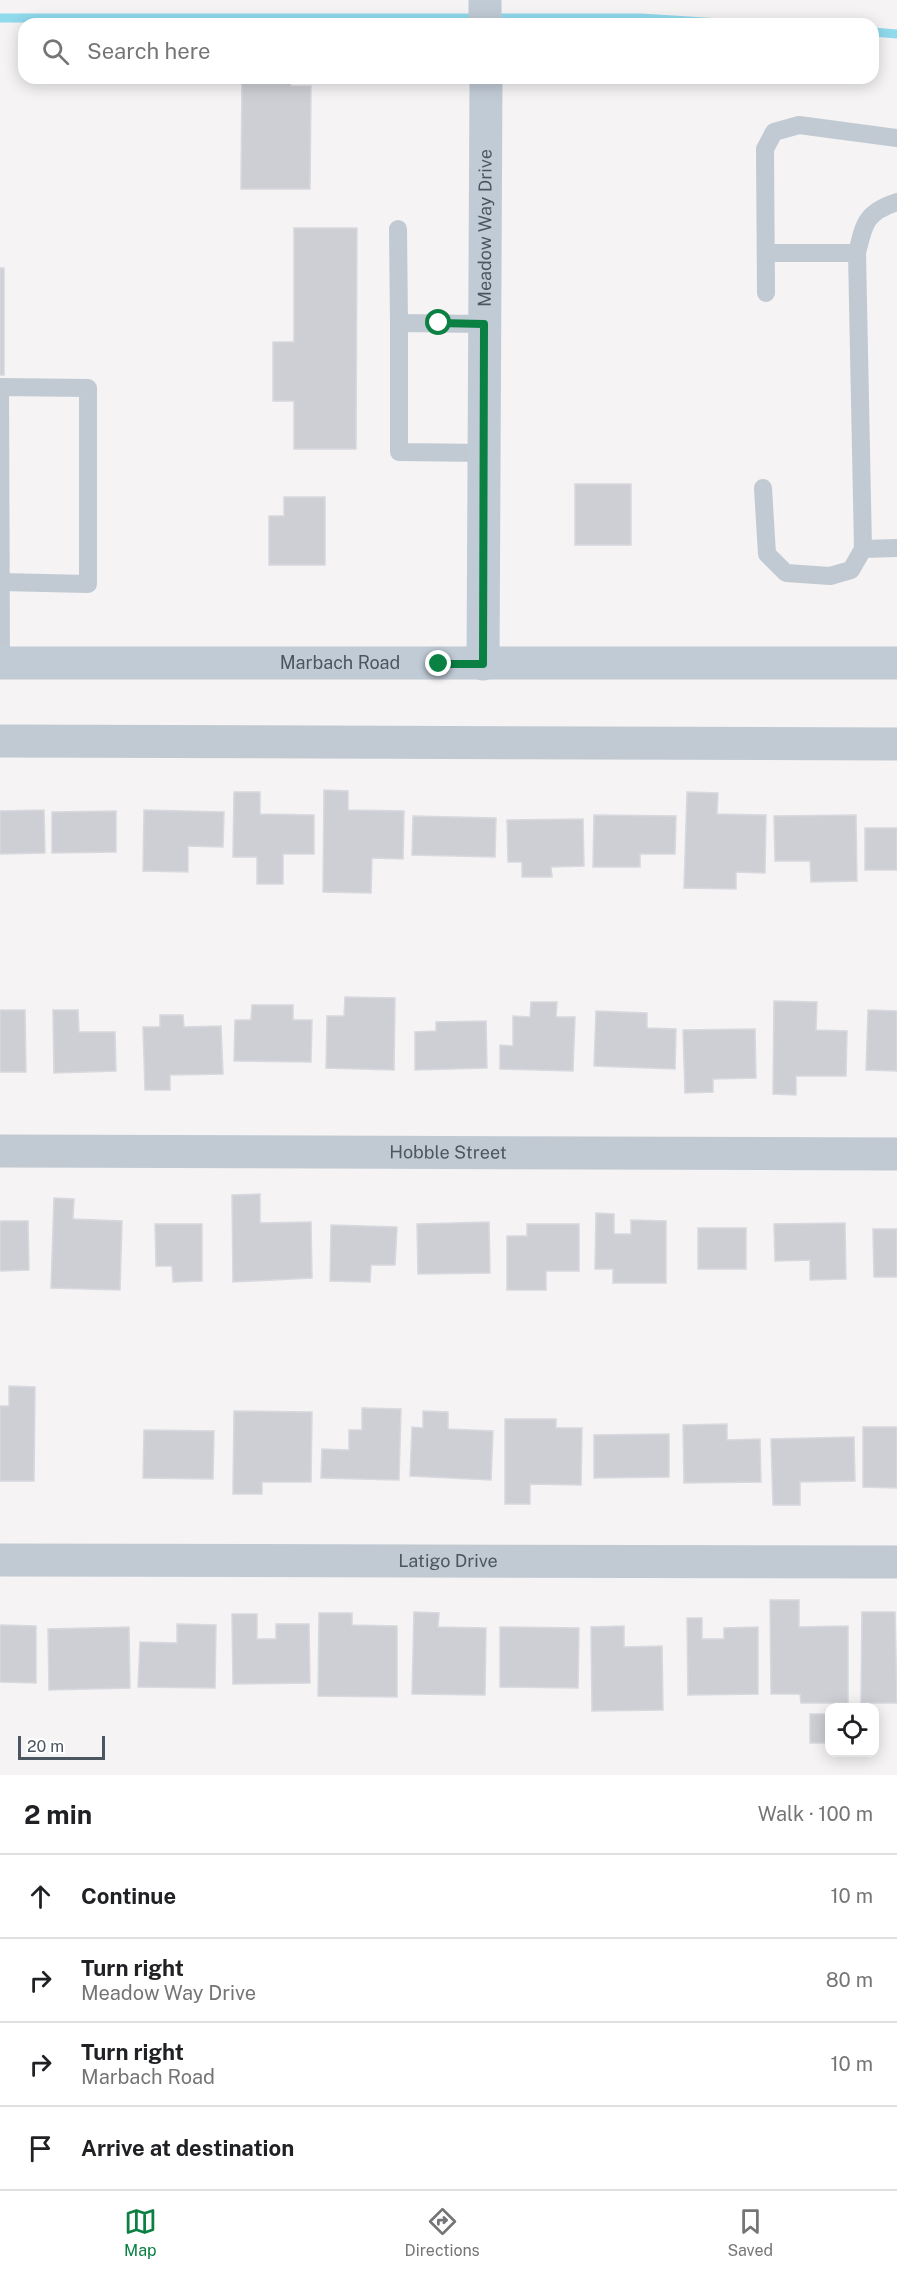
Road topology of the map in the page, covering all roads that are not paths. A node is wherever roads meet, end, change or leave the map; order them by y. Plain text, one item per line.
1 (485, 0) edge
2 (486, 18) edge
3 (486, 84) edge
4 (897, 138) edge
5 (897, 202) edge
6 (398, 229) dead end
7 (766, 253) junction
8 (857, 253) junction
9 (766, 293) dead end
10 (399, 323) junction
11 (484, 324) junction
12 (0, 387) edge
13 (484, 453) junction
14 (764, 488) dead end
15 (0, 518) edge
16 (897, 548) edge
17 (862, 549) junction
18 (1, 582) edge
19 (0, 663) edge
20 (897, 663) edge
21 (483, 664) junction
22 (0, 741) edge
23 (897, 744) edge
24 (0, 1151) edge
25 (897, 1154) edge
26 (0, 1560) edge
27 (897, 1562) edge

1 - 2 main road
3 - 11 main road, Meadow Way Drive
4 - 7 lane
5 - 8 lane
6 - 10 lane
7 - 8 lane
7 - 9 lane
8 - 17 lane
10 - 11 lane
10 - 13 lane
11 - 13 main road, Meadow Way Drive
12 - 15 lane
12 - 18 lane
13 - 21 main road, Meadow Way Drive
14 - 17 lane
15 - 18 lane
16 - 17 lane
18 - 19 lane
19 - 21 main road, Marbach Road
20 - 21 main road, Marbach Road
22 - 23 street
24 - 25 street, Hobble Street
26 - 27 street, Latigo Drive

